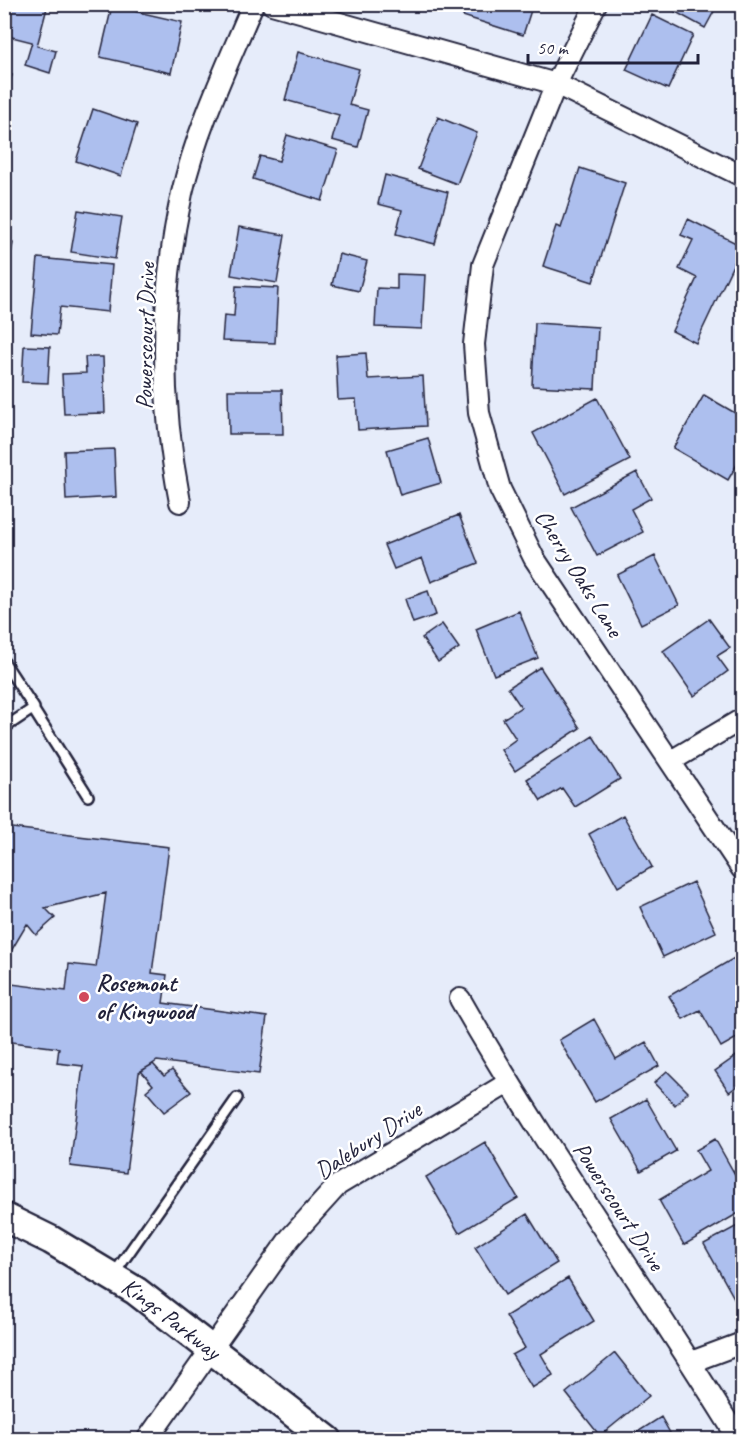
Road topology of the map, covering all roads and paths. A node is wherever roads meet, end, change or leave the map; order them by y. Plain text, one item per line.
1 (253, 4) edge
2 (272, 4) edge
3 (596, 4) edge
4 (556, 84) junction
5 (742, 176) edge
6 (180, 502) dead end
7 (4, 662) edge
8 (33, 709) junction
9 (742, 719) edge
10 (4, 728) edge
11 (671, 761) junction
12 (88, 796) dead end
13 (742, 869) edge
14 (460, 999) dead end
15 (508, 1083) junction
16 (237, 1098) dead end
17 (4, 1217) edge
18 (112, 1276) junction
19 (742, 1343) edge
20 (213, 1349) junction
21 (691, 1362) junction
22 (147, 1440) edge
23 (327, 1440) edge
24 (739, 1440) edge

1 - 6 street, Powerscourt Drive
2 - 4 street
3 - 4 street, Cherry Oaks Lane
4 - 5 street
4 - 11 street, Cherry Oaks Lane
7 - 8 lane
8 - 10 lane
8 - 12 lane
9 - 11 street
11 - 13 street, Cherry Oaks Lane
14 - 15 street, Powerscourt Drive
15 - 20 street, Dalebury Drive
15 - 21 street, Powerscourt Drive
16 - 18 lane
17 - 18 street, Kings Parkway
18 - 20 street, Kings Parkway
19 - 21 street
20 - 22 street, Dalebury Drive
20 - 23 street, Kings Parkway
21 - 24 street, Powerscourt Drive

